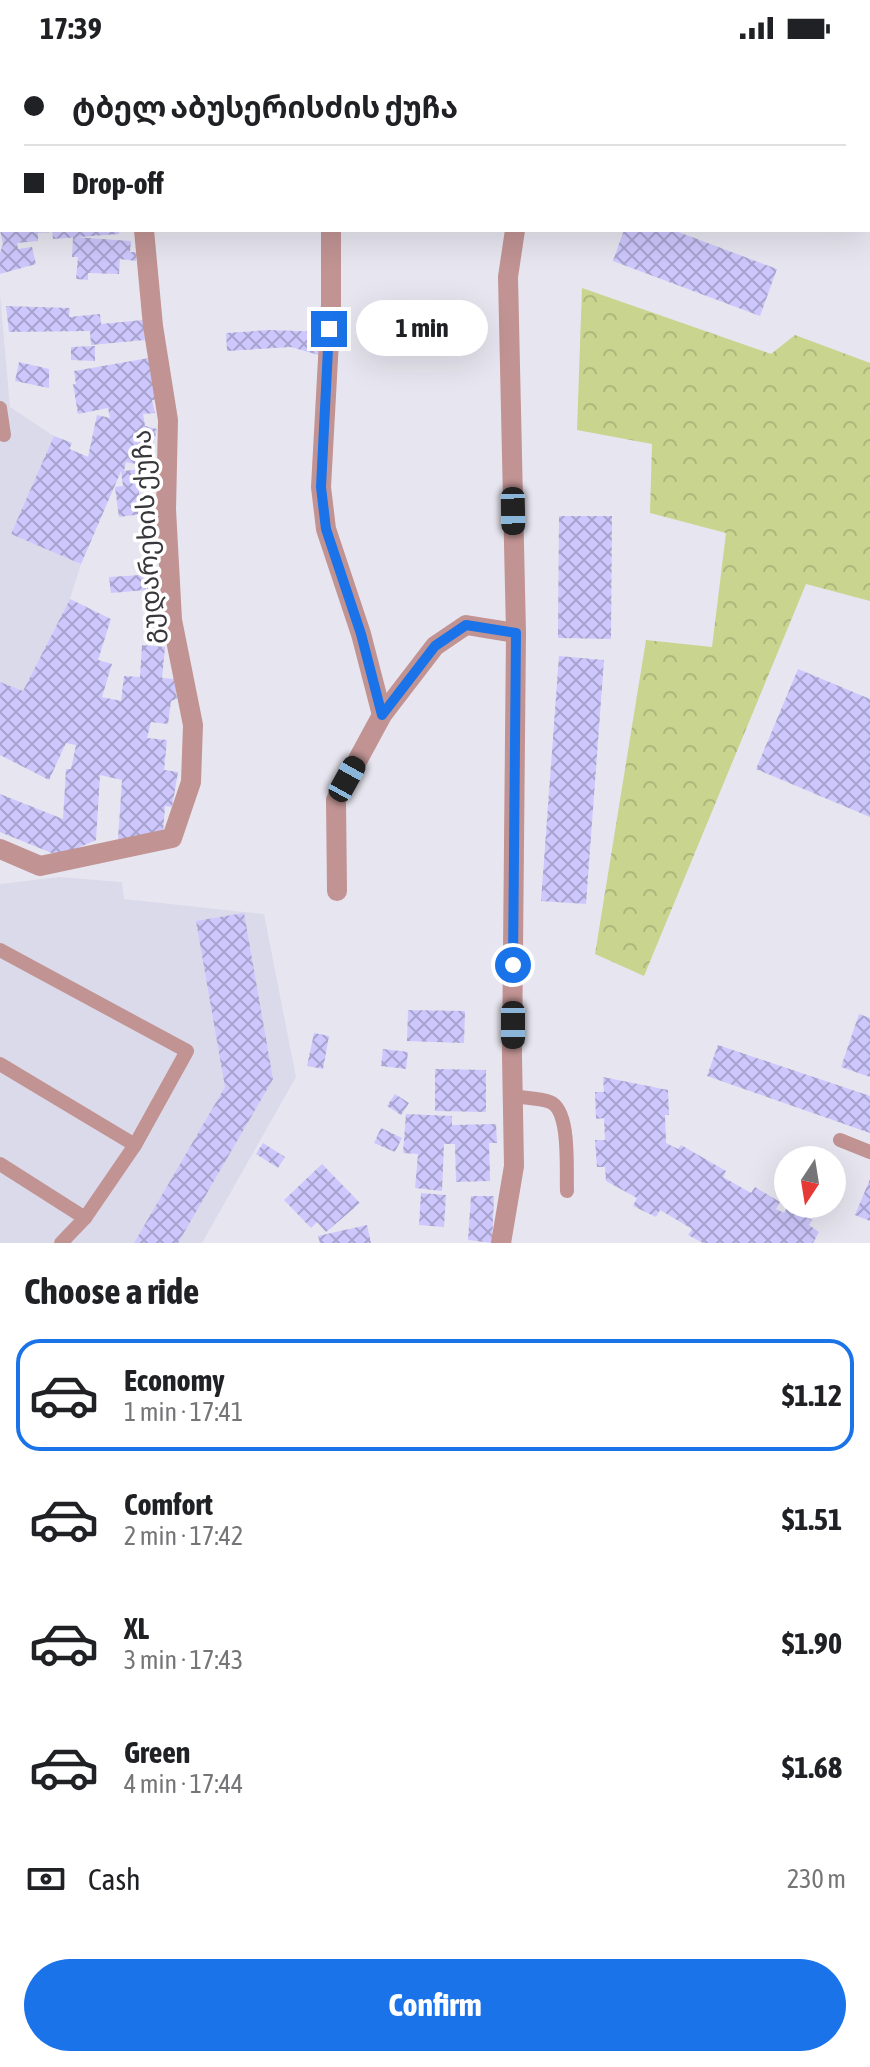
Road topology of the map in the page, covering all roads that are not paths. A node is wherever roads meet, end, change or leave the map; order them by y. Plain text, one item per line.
1 (144, 232) edge
2 (331, 232) edge
3 (515, 232) edge
4 (0, 408) edge
5 (1, 438) edge
6 (516, 633) junction
7 (382, 715) junction
8 (0, 849) edge
9 (337, 891) dead end
10 (0, 950) edge
11 (0, 1064) edge
12 (513, 1096) junction
13 (840, 1140) dead end
14 (135, 1145) junction
15 (870, 1152) edge
16 (0, 1164) edge
17 (567, 1191) dead end
18 (85, 1218) junction
19 (61, 1243) edge
20 (501, 1243) edge

1 - 8 street, გუდარეხის ქუჩა
2 - 7 street
3 - 6 street
4 - 5 lane
6 - 7 street
6 - 12 street
7 - 9 street
10 - 14 lane
11 - 14 lane
12 - 17 lane
12 - 20 street
13 - 15 lane
14 - 18 lane
16 - 18 lane
18 - 19 lane

